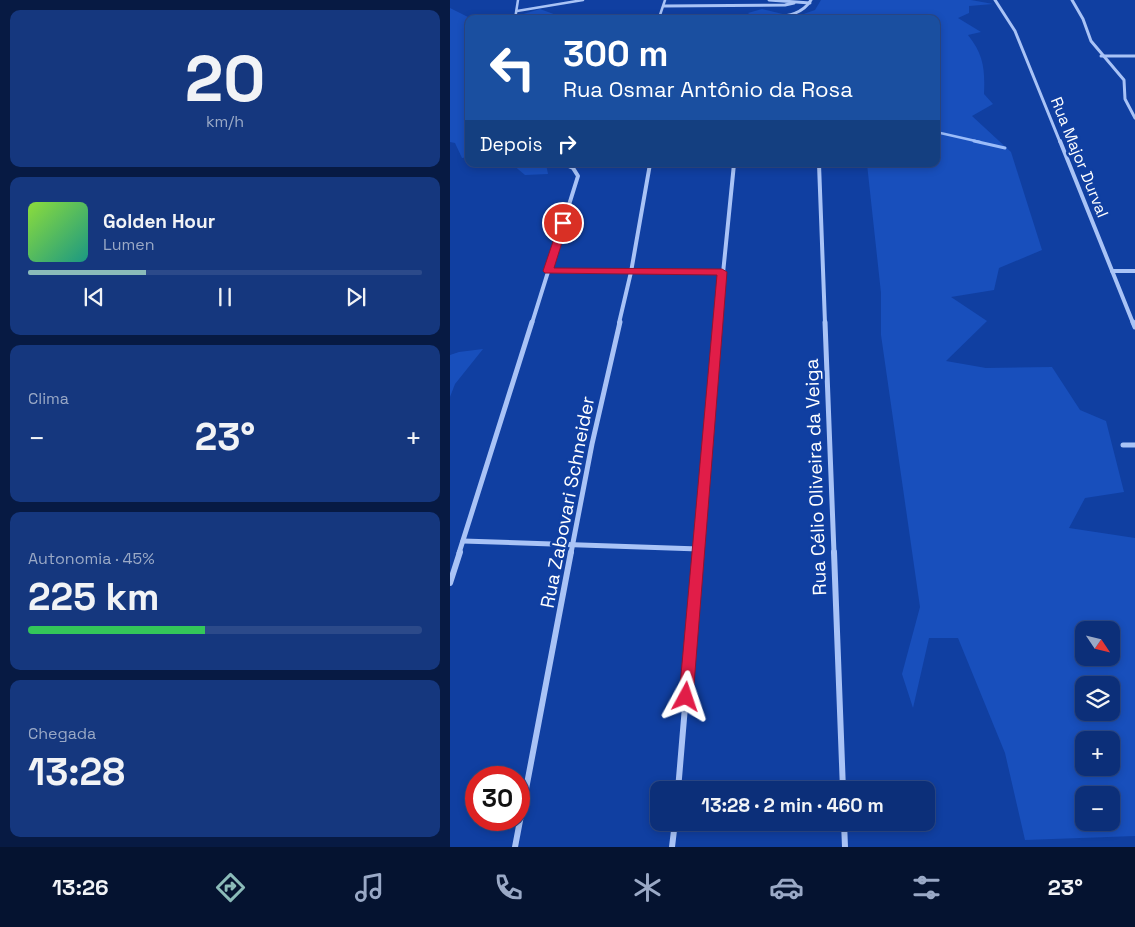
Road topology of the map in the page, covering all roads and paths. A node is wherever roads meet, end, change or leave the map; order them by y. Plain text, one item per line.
1 (518, 0) edge
2 (583, 0) edge
3 (665, 0) edge
4 (769, 0) edge
5 (995, 0) edge
6 (1072, 0) edge
7 (810, 2) edge
8 (794, 3) junction
9 (664, 6) junction
10 (517, 11) junction
11 (516, 15) edge
12 (660, 15) edge
13 (787, 15) edge
14 (1101, 56) junction
15 (1135, 56) edge
16 (1135, 118) edge
17 (571, 167) edge
18 (649, 167) edge
19 (734, 167) edge
20 (819, 167) edge
21 (548, 271) junction
22 (1112, 271) junction
23 (1135, 271) edge
24 (631, 272) junction
25 (722, 272) junction
26 (1135, 327) edge
27 (1123, 445) dead end
28 (1135, 445) edge
29 (463, 541) junction
30 (573, 544) junction
31 (699, 549) junction
32 (450, 583) edge
33 (679, 781) edge
34 (843, 781) edge
35 (674, 831) edge
36 (844, 831) edge
37 (515, 847) edge
38 (672, 847) edge
39 (845, 847) edge

1 - 10 lane
2 - 10 lane
3 - 9 lane
4 - 8 street
5 - 22 street, Rua Major Durval
6 - 14 street
7 - 8 street
7 - 13 street
8 - 9 street
9 - 12 lane
10 - 11 lane
14 - 15 street
14 - 16 street
17 - 21 street
18 - 24 street, Rua Zabovari Schneider
19 - 25 street
20 - 34 street, Rua Célio Oliveira da Veiga
21 - 24 street
21 - 29 street
22 - 23 street
22 - 26 street, Rua Major Durval
24 - 25 street
24 - 30 street, Rua Zabovari Schneider
25 - 31 street
27 - 28 street
29 - 30 street
29 - 32 street
30 - 31 street
30 - 37 street, Rua Zabovari Schneider
31 - 33 street
35 - 38 street
36 - 39 street

